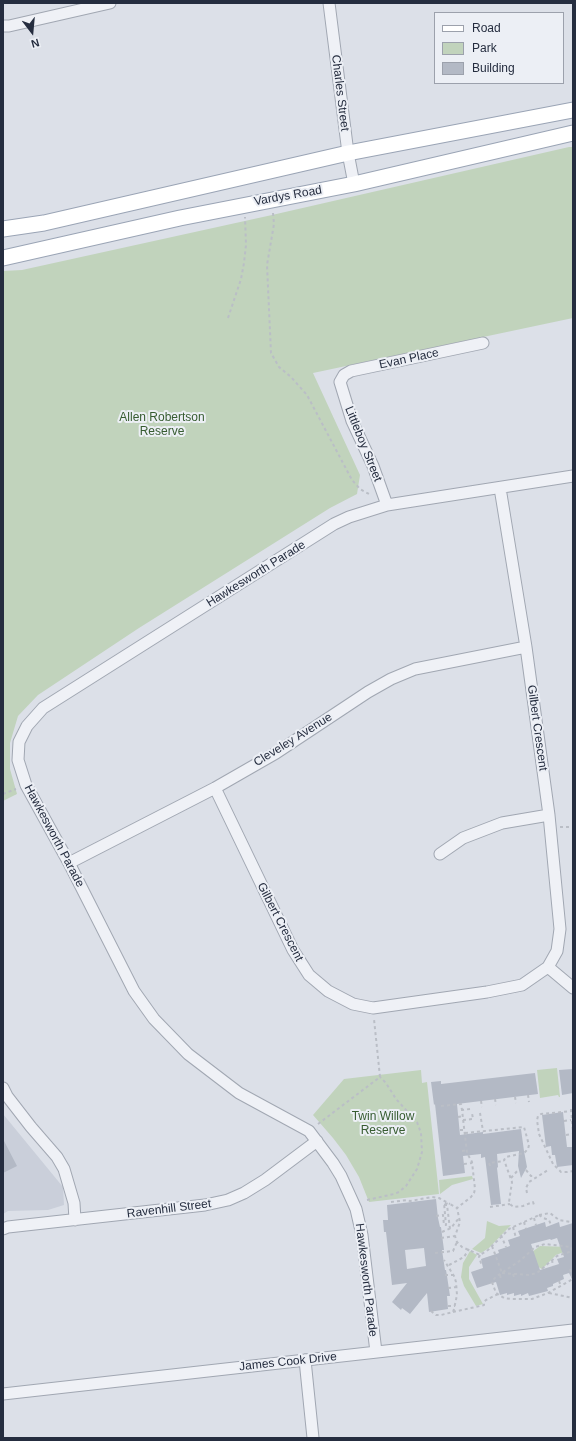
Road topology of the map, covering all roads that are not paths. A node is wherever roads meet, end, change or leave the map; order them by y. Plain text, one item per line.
1 (110, 3) edge
2 (329, 3) edge
3 (3, 26) edge
4 (573, 110) edge
5 (573, 133) edge
6 (348, 153) junction
7 (354, 184) junction
8 (3, 229) edge
9 (3, 258) edge
10 (483, 343) dead end
11 (340, 382) joint
12 (573, 476) edge
13 (500, 488) junction
14 (387, 505) junction
15 (526, 647) junction
16 (215, 788) junction
17 (549, 815) junction
18 (440, 854) dead end
19 (69, 863) junction
20 (548, 967) junction
21 (573, 988) edge
22 (3, 1088) edge
23 (317, 1141) junction
24 (75, 1220) junction
25 (3, 1229) edge
26 (573, 1330) edge
27 (376, 1352) junction
28 (305, 1360) junction
29 (3, 1394) edge
30 (313, 1438) edge

1 - 3 street
2 - 6 street, Charles Street
4 - 6 main road
5 - 7 main road, Vardys Road
6 - 7 street, Charles Street
6 - 8 main road
7 - 9 main road, Vardys Road
10 - 11 street, Evan Place
11 - 14 street, Littleboy Street
12 - 13 street, Hawkesworth Parade
13 - 14 street, Hawkesworth Parade
13 - 15 street, Gilbert Crescent
14 - 19 street, Hawkesworth Parade
15 - 16 street, Cleveley Avenue
15 - 17 street, Gilbert Crescent
16 - 19 street, Cleveley Avenue
16 - 20 street, Gilbert Crescent
17 - 18 street
17 - 20 street, Gilbert Crescent
19 - 23 street, Hawkesworth Parade
20 - 21 street
22 - 24 street
23 - 24 street, Ravenhill Street
23 - 27 street, Hawkesworth Parade
24 - 25 street, Ravenhill Street
26 - 27 street, James Cook Drive
27 - 28 street, James Cook Drive
28 - 29 street, James Cook Drive
28 - 30 street

